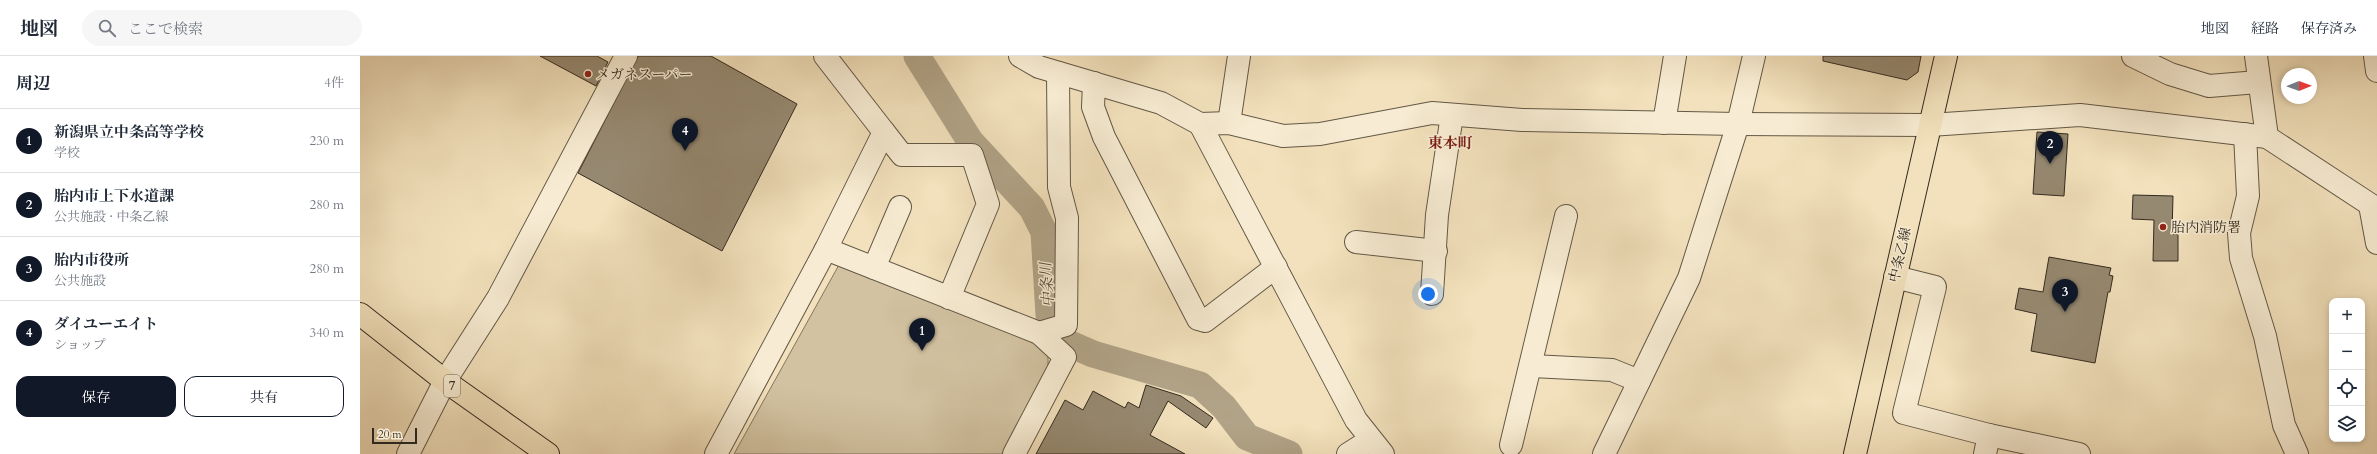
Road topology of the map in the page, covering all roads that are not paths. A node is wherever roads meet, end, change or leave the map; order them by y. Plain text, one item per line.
1 (626, 56) edge
2 (825, 56) edge
3 (1020, 56) edge
4 (1239, 56) edge
5 (1675, 56) edge
6 (1754, 56) edge
7 (1946, 56) edge
8 (2133, 56) edge
9 (2256, 56) edge
10 (2375, 56) edge
11 (1056, 67) edge
12 (2377, 71) edge
13 (2258, 82) junction
14 (1094, 83) junction
15 (1452, 115) junction
16 (1664, 122) junction
17 (1229, 123) junction
18 (1200, 124) junction
19 (1738, 124) junction
20 (1930, 125) junction
21 (884, 132) junction
22 (2245, 134) junction
23 (2267, 136) junction
24 (900, 207) dead end
25 (2374, 207) edge
26 (1566, 216) dead end
27 (1356, 242) dead end
28 (2377, 243) edge
29 (826, 248) junction
30 (1436, 250) junction
31 (1276, 267) junction
32 (874, 268) junction
33 (1895, 277) junction
34 (1432, 294) dead end
35 (949, 298) junction
36 (360, 314) edge
37 (1039, 333) junction
38 (1532, 366) junction
39 (445, 380) junction
40 (1639, 381) junction
41 (1511, 445) dead end
42 (1987, 445) edge
43 (1376, 447) edge
44 (408, 454) edge
45 (548, 454) edge
46 (716, 454) edge
47 (1014, 454) edge
48 (1348, 454) edge
49 (1604, 454) edge
50 (1855, 454) edge
51 (2079, 454) edge
52 (2297, 454) edge

1 - 39 street
2 - 21 street
3 - 11 street
4 - 17 street
5 - 16 street
6 - 19 street
7 - 20 main road, 中条乙線
8 - 13 street
9 - 13 street
10 - 12 street
11 - 14 street
11 - 37 street
13 - 23 street
14 - 18 street
14 - 31 street
15 - 16 street
15 - 17 street
15 - 30 street
16 - 19 street
17 - 18 street
18 - 31 street
19 - 20 street
19 - 40 street
20 - 22 street
20 - 33 main road, 中条乙線
21 - 29 street
21 - 35 street
22 - 23 street
22 - 52 street
23 - 25 street
24 - 32 street
25 - 28 street
26 - 38 street
27 - 30 street
29 - 32 street
29 - 46 street
30 - 34 street
31 - 43 street
32 - 35 street
33 - 42 street
33 - 50 main road, 中条乙線
35 - 37 street
36 - 39 main road, 7
37 - 47 street
38 - 40 street
38 - 41 street
39 - 44 street
39 - 45 main road, 7
40 - 49 street
42 - 51 street
43 - 48 street

